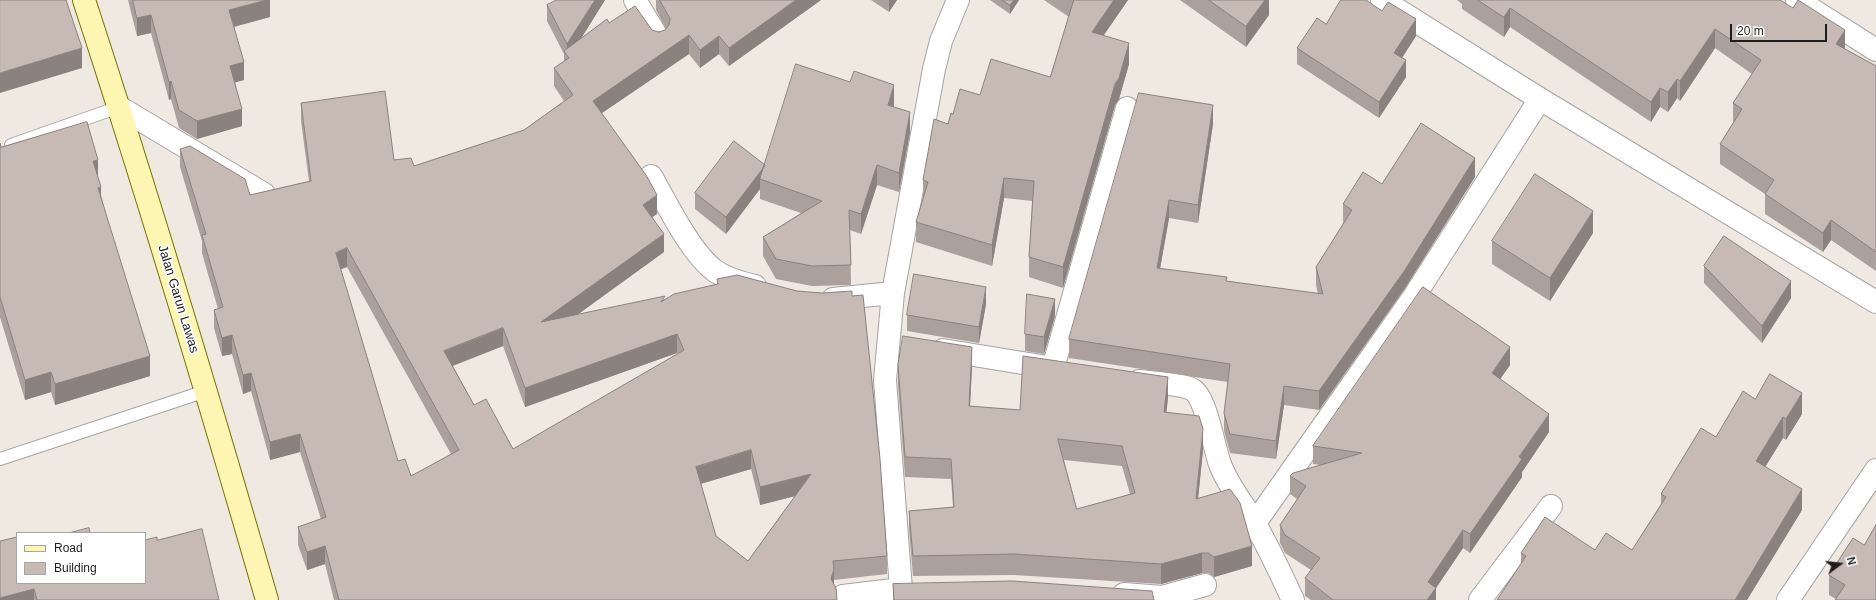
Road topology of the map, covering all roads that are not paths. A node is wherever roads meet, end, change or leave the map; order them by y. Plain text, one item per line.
1 (84, 0) edge
2 (635, 0) edge
3 (958, 0) edge
4 (1382, 0) edge
5 (1797, 0) edge
6 (658, 38) edge
7 (1876, 50) edge
8 (1540, 100) junction
9 (119, 107) junction
10 (1127, 108) dead end
11 (9, 146) edge
12 (651, 176) dead end
13 (264, 194) edge
14 (777, 291) edge
15 (893, 293) junction
16 (811, 298) edge
17 (1876, 302) edge
18 (888, 341) junction
19 (1053, 368) junction
20 (1076, 372) edge
21 (1122, 378) edge
22 (206, 391) junction
23 (0, 458) edge
24 (1876, 470) edge
25 (1551, 506) dead end
26 (1255, 523) junction
27 (1205, 585) dead end
28 (901, 589) junction
29 (923, 589) edge
30 (1107, 593) edge
31 (843, 596) dead end
32 (267, 600) edge
33 (1293, 600) edge
34 (1480, 600) edge
35 (1788, 600) edge

1 - 9 main road, Jalan Garun Lawas
2 - 6 street
3 - 15 street
4 - 8 street
5 - 7 street
8 - 17 street
8 - 26 street
9 - 11 lane
9 - 13 street
9 - 22 main road, Jalan Garun Lawas
10 - 19 street
12 - 14 street
15 - 16 street
15 - 18 street
18 - 19 street
18 - 28 street
19 - 20 street
21 - 26 street
22 - 23 lane
22 - 32 main road, Jalan Garun Lawas
24 - 35 street
25 - 34 street
26 - 33 street
27 - 30 street
28 - 29 street
28 - 31 street

